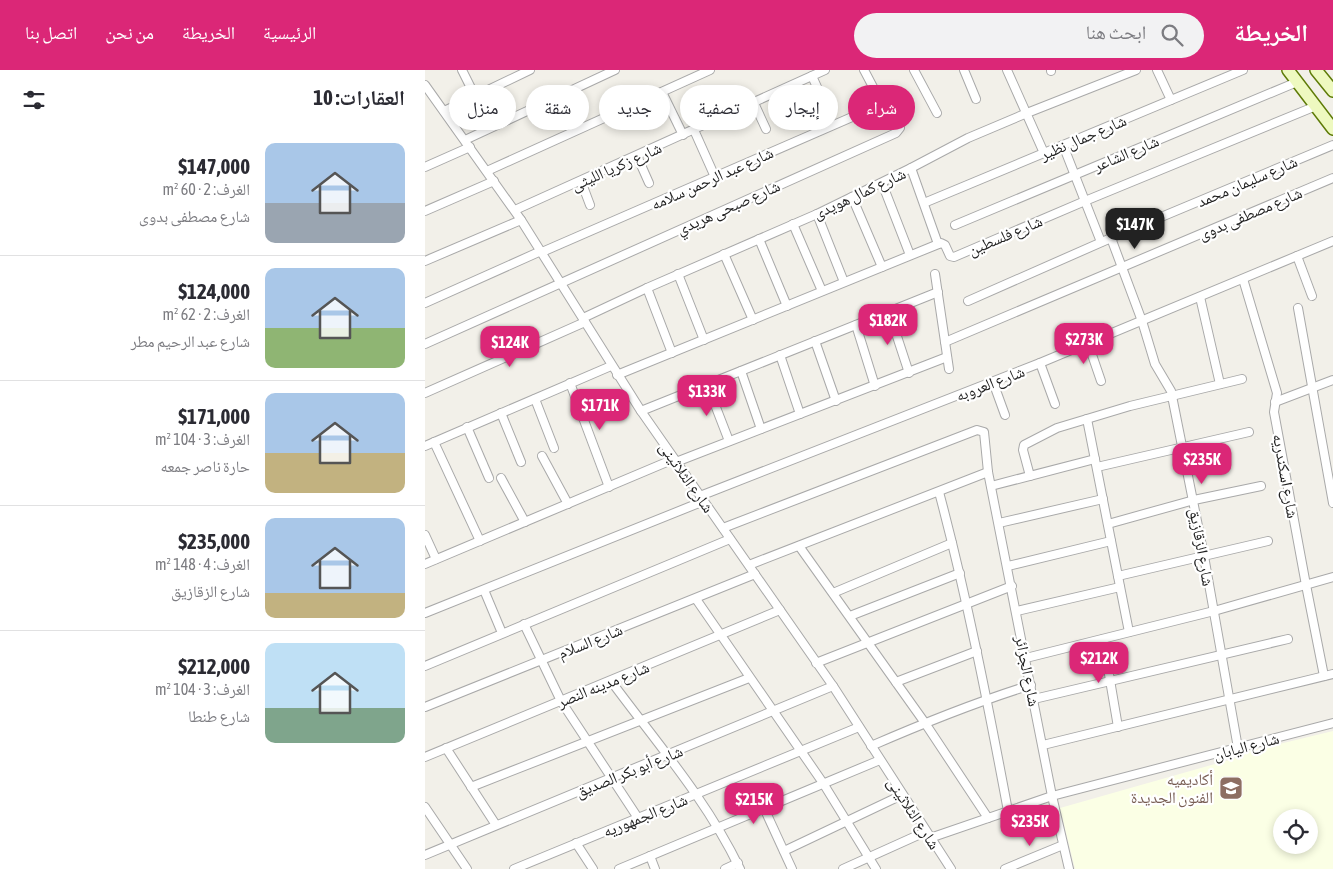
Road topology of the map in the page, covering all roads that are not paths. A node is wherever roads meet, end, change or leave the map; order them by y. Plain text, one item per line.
1 (462, 70) edge
2 (615, 70) edge
3 (710, 70) edge
4 (825, 70) edge
5 (864, 70) edge
6 (914, 70) edge
7 (963, 70) edge
8 (1007, 70) edge
9 (1136, 70) edge
10 (1157, 70) edge
11 (1243, 70) edge
12 (1288, 70) edge
13 (1316, 70) edge
14 (525, 71) edge
15 (812, 76) junction
16 (1329, 79) edge
17 (1297, 82) junction
18 (425, 85) edge
19 (470, 85) edge
20 (497, 85) edge
21 (816, 85) edge
22 (872, 85) edge
23 (670, 89) edge
24 (1333, 92) edge
25 (976, 99) dead end
26 (1171, 100) junction
27 (758, 101) edge
28 (1316, 106) junction
29 (670, 107) edge
30 (449, 109) edge
31 (444, 111) junction
32 (758, 112) edge
33 (937, 113) dead end
34 (1027, 113) junction
35 (848, 119) edge
36 (599, 121) edge
37 (766, 129) dead end
38 (1333, 129) edge
39 (694, 130) joint
40 (898, 130) edge
41 (683, 135) junction
42 (465, 140) junction
43 (1063, 145) junction
44 (1333, 145) edge
45 (470, 147) junction
46 (1044, 153) junction
47 (637, 156) junction
48 (425, 167) edge
49 (911, 168) junction
50 (487, 171) junction
51 (1075, 175) junction
52 (715, 177) junction
53 (1333, 178) edge
54 (494, 180) junction
55 (581, 181) junction
56 (882, 182) junction
57 (649, 183) dead end
58 (853, 197) junction
59 (1085, 201) junction
60 (924, 203) junction
61 (590, 205) dead end
62 (515, 210) junction
63 (425, 211) edge
64 (817, 214) junction
65 (521, 220) junction
66 (793, 224) junction
67 (955, 225) dead end
68 (1111, 238) junction
69 (759, 239) junction
70 (1333, 241) edge
71 (1101, 242) junction
72 (938, 244) junction
73 (541, 252) junction
74 (725, 254) junction
75 (910, 255) junction
76 (1297, 256) junction
77 (425, 261) edge
78 (882, 267) junction
79 (1122, 268) junction
80 (678, 274) junction
81 (935, 274) dead end
82 (1243, 279) junction
83 (844, 282) junction
84 (561, 284) junction
85 (647, 288) junction
86 (822, 292) junction
87 (938, 292) junction
88 (1312, 296) dead end
89 (1199, 297) junction
90 (968, 300) dead end
91 (425, 303) edge
92 (787, 306) junction
93 (1298, 308) dead end
94 (889, 312) junction
95 (584, 320) junction
96 (753, 320) junction
97 (1142, 321) junction
98 (856, 325) junction
99 (704, 340) junction
100 (815, 341) junction
101 (945, 342) junction
102 (1088, 343) junction
103 (425, 344) edge
104 (672, 353) junction
105 (780, 355) junction
106 (947, 358) junction
107 (1040, 363) junction
108 (611, 366) junction
109 (949, 368) dead end
110 (741, 371) junction
111 (909, 373) junction
112 (617, 376) junction
113 (1242, 379) dead end
114 (1101, 380) dead end
115 (1333, 380) edge
116 (993, 382) junction
117 (570, 383) junction
118 (707, 384) junction
119 (1220, 384) junction
120 (875, 386) junction
121 (1313, 388) junction
122 (425, 393) edge
123 (1172, 396) junction
124 (535, 398) junction
125 (836, 400) junction
126 (1275, 402) junction
127 (1055, 404) dead end
128 (641, 411) junction
129 (501, 413) junction
130 (800, 414) junction
131 (1005, 415) dead end
132 (1087, 419) junction
133 (467, 427) junction
134 (761, 430) junction
135 (1249, 432) dead end
136 (729, 441) junction
137 (434, 442) junction
138 (425, 446) edge
139 (1183, 447) junction
140 (554, 448) dead end
141 (542, 456) dead end
142 (675, 461) junction
143 (521, 462) dead end
144 (1096, 463) junction
145 (988, 472) junction
146 (1030, 476) junction
147 (489, 478) dead end
148 (501, 478) dead end
149 (991, 486) junction
150 (1261, 486) dead end
151 (609, 487) junction
152 (939, 492) junction
153 (702, 499) junction
154 (1103, 499) junction
155 (1194, 500) junction
156 (1333, 503) edge
157 (568, 504) junction
158 (525, 522) junction
159 (999, 523) junction
160 (1108, 524) junction
161 (723, 528) junction
162 (425, 536) edge
163 (730, 539) junction
164 (480, 541) junction
165 (1111, 541) junction
166 (1268, 541) dead end
167 (953, 543) junction
168 (799, 546) junction
169 (1204, 556) junction
170 (436, 560) junction
171 (425, 564) edge
172 (749, 566) junction
173 (1008, 566) junction
174 (960, 573) junction
175 (755, 574) junction
176 (1118, 576) junction
177 (1333, 577) edge
178 (1306, 585) junction
179 (1012, 586) junction
180 (1120, 587) junction
181 (484, 590) junction
182 (833, 593) junction
183 (696, 599) junction
184 (967, 603) junction
185 (780, 610) junction
186 (1017, 611) junction
187 (1213, 611) junction
188 (425, 613) edge
189 (850, 616) junction
190 (524, 624) junction
191 (1129, 632) junction
192 (502, 634) junction
193 (720, 635) junction
194 (1103, 639) junction
195 (1288, 639) dead end
196 (868, 642) junction
197 (977, 651) junction
198 (1221, 654) junction
199 (1026, 658) junction
200 (540, 660) junction
201 (816, 663) junction
202 (425, 666) edge
203 (1333, 674) edge
204 (1325, 676) junction
205 (749, 678) junction
206 (611, 681) junction
207 (1110, 681) junction
208 (896, 682) junction
209 (1031, 685) junction
210 (833, 686) junction
211 (987, 699) junction
212 (1034, 699) junction
213 (1229, 699) junction
214 (561, 701) junction
215 (425, 707) edge
216 (773, 711) junction
217 (640, 720) junction
218 (925, 722) junction
219 (1333, 723) edge
220 (859, 727) junction
221 (1118, 727) junction
222 (586, 741) junction
223 (1043, 745) junction
224 (871, 746) junction
225 (446, 748) junction
226 (1238, 748) junction
227 (801, 751) junction
228 (666, 755) junction
229 (425, 757) edge
230 (880, 760) junction
231 (611, 778) junction
232 (823, 783) junction
233 (471, 787) junction
234 (696, 794) junction
235 (902, 795) junction
236 (1052, 796) junction
237 (425, 807) edge
238 (764, 808) junction
239 (1009, 811) junction
240 (638, 818) junction
241 (988, 818) junction
242 (847, 821) junction
243 (496, 825) junction
244 (718, 827) junction
245 (928, 835) junction
246 (577, 843) junction
247 (451, 844) junction
248 (1063, 845) junction
249 (784, 851) junction
250 (425, 856) edge
251 (650, 856) junction
252 (869, 858) junction
253 (739, 866) edge
254 (467, 869) edge
255 (514, 869) edge
256 (593, 869) edge
257 (619, 869) edge
258 (655, 869) edge
259 (725, 869) edge
260 (792, 869) edge
261 (843, 869) edge
262 (876, 869) edge
263 (951, 869) edge
264 (1005, 869) edge
265 (1069, 869) edge

1 - 19 street
2 - 42 street
3 - 23 street
4 - 15 street, شارع زكريا الليثى
5 - 22 street
6 - 33 street
7 - 25 street
8 - 34 street
9 - 34 street, شارع كمال هويدى
10 - 26 street
11 - 26 street, شارع جمال نظير
12 - 17 main road
13 - 16 main road
14 - 20 street
15 - 21 street
15 - 27 street, شارع زكريا الليثى
16 - 24 main road
17 - 28 main road
17 - 51 street, شارع الشاعر
18 - 31 street, شارع الثلاثينى
26 - 43 street, شارع جمال نظير
28 - 38 main road
28 - 59 street, شارع فلسطين
29 - 41 street
30 - 31 street
31 - 42 street, شارع الثلاثينى
32 - 37 street
34 - 46 street
34 - 49 street, شارع كمال هويدى
35 - 52 street, شارع عبد الرحمن سلامه
36 - 50 street
39 - 41 street, شارع زكريا الليثى
39 - 52 street
40 - 84 street, شارع صبحى هريدي
41 - 47 street, شارع زكريا الليثى
42 - 45 street, شارع الثلاثينى
43 - 46 street, شارع جمال نظير
43 - 51 street
44 - 68 street, شارع سليمان محمد
45 - 48 street
45 - 50 street, شارع الثلاثينى
46 - 60 street, شارع جمال نظير
47 - 55 street, شارع زكريا الليثى
47 - 57 street
49 - 56 street, شارع كمال هويدى
49 - 60 street
50 - 54 street, شارع الثلاثينى
51 - 59 street
51 - 67 street, شارع الشاعر
52 - 73 street, شارع عبد الرحمن سلامه
53 - 79 street, شارع مصطفى بدوى
54 - 62 street, شارع الثلاثينى
54 - 63 street
55 - 61 street
55 - 62 street, شارع زكريا الليثى
56 - 58 street, شارع كمال هويدى
56 - 75 street
58 - 64 street, شارع كمال هويدى
58 - 78 street
59 - 71 street
59 - 72 street, شارع فلسطين
60 - 72 street
62 - 65 street, شارع الثلاثينى
64 - 66 street, شارع كمال هويدى
64 - 83 street
65 - 73 street, شارع الثلاثينى
65 - 77 street
66 - 69 street, شارع كمال هويدى
66 - 86 street
68 - 71 street, شارع سليمان محمد
68 - 79 street, شارع الزقازيق
69 - 74 street, شارع كمال هويدى
69 - 92 street
70 - 76 street, شارع العروبه
71 - 90 street, شارع سليمان محمد
72 - 75 street
73 - 84 street, شارع الثلاثينى
73 - 91 street, شارع عبد الرحمن سلامه
74 - 80 street, شارع كمال هويدى
74 - 96 street
75 - 78 street
76 - 82 street, شارع العروبه
76 - 88 street
78 - 83 street
79 - 97 street, شارع الزقازيق
79 - 101 street, شارع مصطفى بدوى
80 - 85 street, شارع كمال هويدى
80 - 99 street
81 - 87 street
82 - 89 street, شارع العروبه
82 - 126 street, شارع اسكندريه
83 - 86 street
84 - 95 street, شارع الثلاثينى
84 - 103 street, شارع صبحى هريدي
85 - 95 street, شارع كمال هويدى
85 - 104 street
86 - 92 street
87 - 94 street
87 - 101 street
89 - 97 street, شارع العروبه
89 - 119 street
92 - 96 street
93 - 121 street
94 - 98 street
94 - 111 street
95 - 108 street, شارع الثلاثينى
95 - 122 street, شارع كمال هويدى
96 - 99 street
97 - 102 street, شارع العروبه
97 - 123 street, شارع الزقازيق
98 - 100 street
98 - 120 street
99 - 104 street
100 - 105 street
100 - 125 street
101 - 106 street
102 - 107 street, شارع العروبه
102 - 114 street
104 - 112 street
105 - 110 street
105 - 130 street
106 - 109 street
106 - 111 street
107 - 116 street, شارع العروبه
107 - 127 street
108 - 112 street, شارع الثلاثينى
108 - 117 street
110 - 118 street
110 - 134 street
111 - 120 street
112 - 128 street, شارع الثلاثينى
113 - 119 street
115 - 121 street
116 - 131 street
116 - 153 street, شارع العروبه
117 - 124 street
117 - 151 street
118 - 128 street
118 - 136 street
119 - 123 street
120 - 125 street
121 - 126 street
121 - 156 street
123 - 132 street
123 - 139 street, شارع الزقازيق
124 - 129 street
124 - 140 street
125 - 130 street
126 - 178 street, شارع اسكندريه
128 - 142 street, شارع الثلاثينى
129 - 133 street
129 - 143 street
130 - 134 street
132 - 144 street
132 - 146 street
133 - 137 street
133 - 147 street
134 - 136 street
135 - 139 street
136 - 142 street
137 - 138 street
137 - 164 street
139 - 144 street
139 - 155 street, شارع الزقازيق
141 - 157 street
142 - 151 street
142 - 153 street, شارع الثلاثينى
144 - 146 street
144 - 154 street
145 - 149 street, شارع الجزائر
145 - 152 street
145 - 161 street, شارع الجزائر
146 - 149 street
148 - 158 street
149 - 159 street, شارع الجزائر
150 - 155 street
151 - 157 street
152 - 167 street
152 - 168 street
153 - 161 street, شارع الثلاثينى
153 - 181 street, شارع العروبه
154 - 159 street
154 - 160 street
155 - 160 street
155 - 169 street, شارع الزقازيق
157 - 158 street
158 - 164 street
159 - 173 street, شارع الجزائر
160 - 165 street
161 - 163 street, شارع الثلاثينى
162 - 170 street
163 - 172 street, شارع الثلاثينى
163 - 190 street
164 - 170 street
165 - 173 street
165 - 176 street
166 - 169 street
167 - 174 street
167 - 182 street
168 - 172 street
168 - 182 street
169 - 176 street
169 - 187 street, شارع الزقازيق
170 - 171 street
172 - 175 street, شارع الثلاثينى
173 - 179 street, شارع الجزائر
174 - 184 street
174 - 189 street
175 - 183 street, شارع السلام
175 - 185 street, شارع الثلاثينى
176 - 180 street
177 - 178 street
178 - 187 street
178 - 204 street, شارع اسكندريه
179 - 184 street
179 - 186 street, شارع الجزائر
180 - 186 street
180 - 191 street
181 - 188 street, شارع العروبه
181 - 192 street
182 - 189 street
183 - 193 street
183 - 200 street, شارع السلام
184 - 196 street
184 - 197 street
185 - 193 street, شارع مدينه النصر
185 - 201 street, شارع الثلاثينى
186 - 199 street, شارع الجزائر
187 - 191 street
187 - 198 street, شارع الزقازيق
189 - 196 street
190 - 192 street
190 - 200 street
191 - 194 street
192 - 202 street
193 - 205 street
193 - 206 street, شارع مدينه النصر
194 - 199 street
194 - 207 street
195 - 198 street
196 - 201 street
196 - 208 street
197 - 208 street
197 - 211 street
198 - 207 street
198 - 213 street, شارع الزقازيق
199 - 209 street, شارع الجزائر
200 - 214 street
200 - 215 street, شارع السلام
201 - 210 street, شارع الثلاثينى
203 - 204 street
204 - 213 street
205 - 216 street
205 - 217 street
206 - 214 street, شارع مدينه النصر
206 - 217 street
207 - 212 street
207 - 221 street
208 - 218 street
209 - 211 street
209 - 212 street, شارع الجزائر
210 - 216 street, شارع أبو بكر الصديق
210 - 220 street, شارع الثلاثينى
211 - 218 street
211 - 239 street
212 - 223 street, شارع الجزائر
213 - 221 street
213 - 226 street, شارع الزقازيق
214 - 222 street
214 - 225 street, شارع مدينه النصر
216 - 227 street
216 - 228 street, شارع أبو بكر الصديق
217 - 222 street
217 - 228 street
218 - 224 street
218 - 241 street
219 - 226 street, شارع اليابان
220 - 224 street, شارع الثلاثينى
220 - 227 street, شارع الجمهوريه
221 - 223 street
222 - 231 street
222 - 233 street
223 - 236 street, شارع الجزائر
224 - 230 street, شارع الثلاثينى
225 - 229 street, شارع مدينه النصر
225 - 233 street
226 - 236 street, شارع اليابان
227 - 232 street
227 - 234 street, شارع الجمهوريه
228 - 231 street, شارع أبو بكر الصديق
228 - 234 street
230 - 232 street
230 - 235 street, شارع الثلاثينى
231 - 240 street
231 - 243 street, شارع أبو بكر الصديق
232 - 238 street
232 - 242 street
233 - 243 street
234 - 240 street, شارع الجمهوريه
234 - 244 street
235 - 242 street
235 - 245 street, شارع الثلاثينى
236 - 239 street, شارع اليابان
236 - 248 street, شارع الجزائر
237 - 247 street
238 - 244 street
238 - 249 street
239 - 241 street, شارع اليابان
240 - 246 street, شارع الجمهوريه
241 - 245 street, شارع اليابان
242 - 249 street
242 - 252 street
243 - 247 street, شارع أبو بكر الصديق
244 - 251 street
244 - 253 street
245 - 252 street, شارع اليابان
245 - 263 street, شارع الثلاثينى
246 - 255 street, شارع الجمهوريه
246 - 256 street
247 - 250 street, شارع أبو بكر الصديق
247 - 254 street
248 - 264 street
248 - 265 street, شارع الجزائر
249 - 260 street
251 - 257 street
251 - 258 street
252 - 261 street, شارع اليابان
252 - 262 street
253 - 259 street

